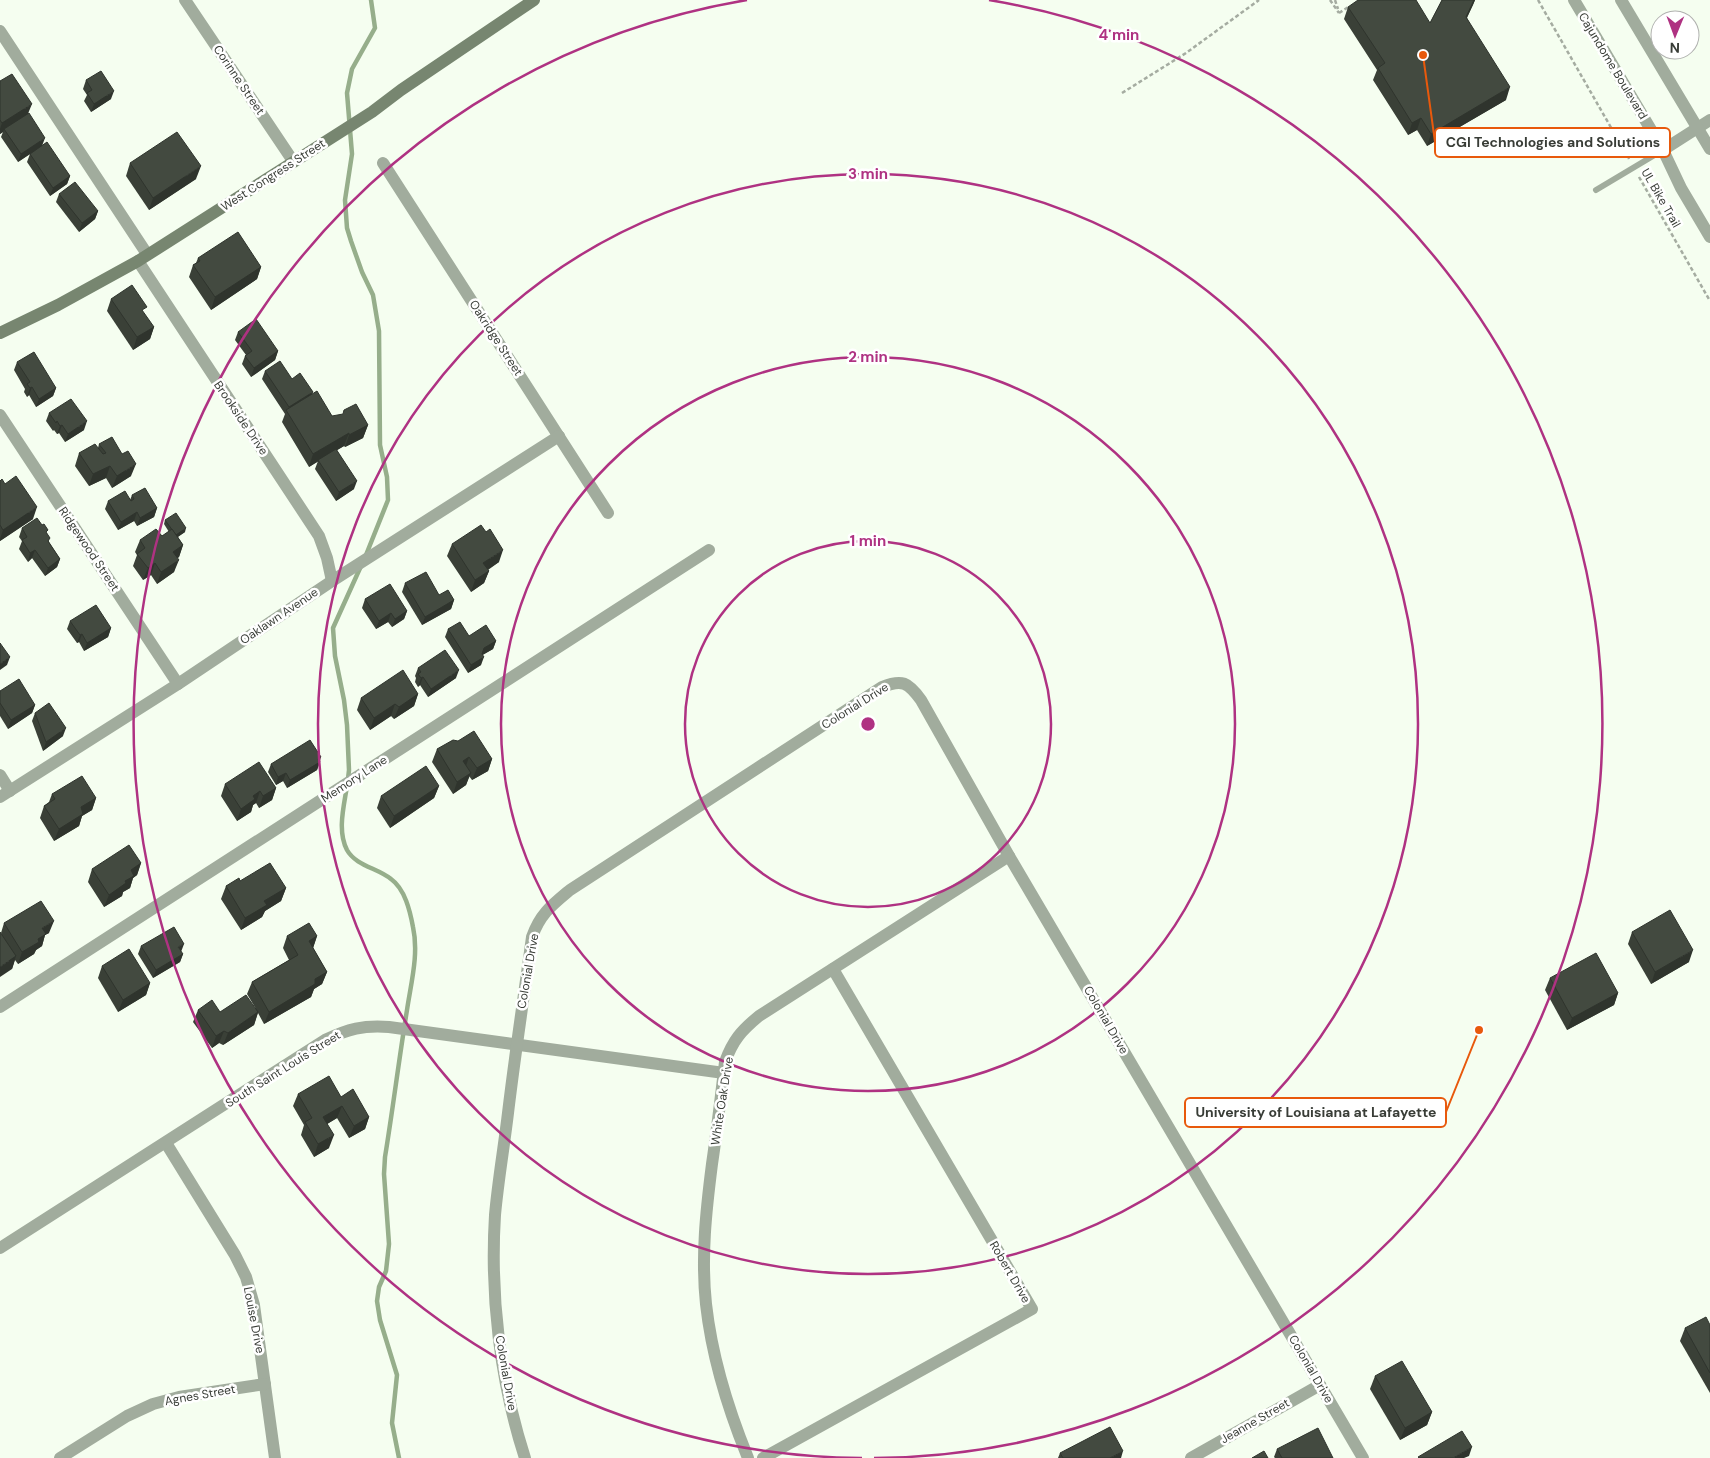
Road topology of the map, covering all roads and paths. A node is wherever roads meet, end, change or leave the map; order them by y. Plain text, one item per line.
1 (185, 0) edge
2 (534, 0) edge
3 (1259, 0) edge
4 (1330, 0) edge
5 (1335, 0) edge
6 (1538, 0) edge
7 (1574, 0) edge
8 (1621, 0) edge
9 (1352, 4) edge
10 (1339, 13) junction
11 (0, 31) edge
12 (1122, 93) dead end
13 (1710, 120) edge
14 (1698, 127) junction
15 (1710, 149) edge
16 (1663, 150) junction
17 (293, 161) junction
18 (383, 163) dead end
19 (1634, 168) junction
20 (1596, 190) dead end
21 (1710, 237) edge
22 (143, 257) junction
23 (1710, 301) edge
24 (0, 333) edge
25 (0, 415) edge
26 (559, 436) junction
27 (608, 512) dead end
28 (709, 550) dead end
29 (332, 581) junction
30 (178, 684) junction
31 (0, 775) edge
32 (5, 794) edge
33 (1009, 856) junction
34 (833, 969) junction
35 (0, 1007) edge
36 (516, 1045) junction
37 (724, 1073) junction
38 (166, 1143) junction
39 (0, 1248) edge
40 (265, 1384) junction
41 (1320, 1385) junction
42 (60, 1458) edge
43 (275, 1458) edge
44 (524, 1458) edge
45 (748, 1458) edge
46 (763, 1458) edge
47 (1191, 1458) edge
48 (1363, 1458) edge

1 - 17 street, Corinne Street
2 - 17 main road, West Congress Street
3 - 12 path
4 - 10 path
5 - 10 path
6 - 19 path, UL Bike Trail
7 - 16 street, Cajundome Boulevard
8 - 14 street
9 - 10 path
11 - 22 street, Brookside Drive
13 - 14 street
14 - 15 street
14 - 16 street
16 - 19 lane
16 - 21 street, Cajundome Boulevard
17 - 22 main road, West Congress Street
18 - 26 street, Oakridge Street
19 - 20 lane
19 - 23 path, UL Bike Trail
22 - 24 main road, West Congress Street
22 - 29 street, Brookside Drive
25 - 30 street, Ridgewood Street
26 - 27 street, Oakridge Street
26 - 29 street, Oaklawn Avenue
28 - 35 street, Memory Lane
29 - 30 street, Oaklawn Avenue
30 - 32 street, Oaklawn Avenue
31 - 32 street
33 - 34 street, White Oak Drive
33 - 36 street, Colonial Drive
33 - 41 street, Colonial Drive
34 - 37 street, White Oak Drive
34 - 46 street, Robert Drive
36 - 37 street, South Saint Louis Street
36 - 38 street, South Saint Louis Street
36 - 44 street, Colonial Drive
37 - 45 street, White Oak Drive
38 - 39 street, South Saint Louis Street
38 - 40 street, Louise Drive
40 - 42 street, Agnes Street
40 - 43 street, Louise Drive
41 - 47 street, Jeanne Street
41 - 48 street, Colonial Drive

